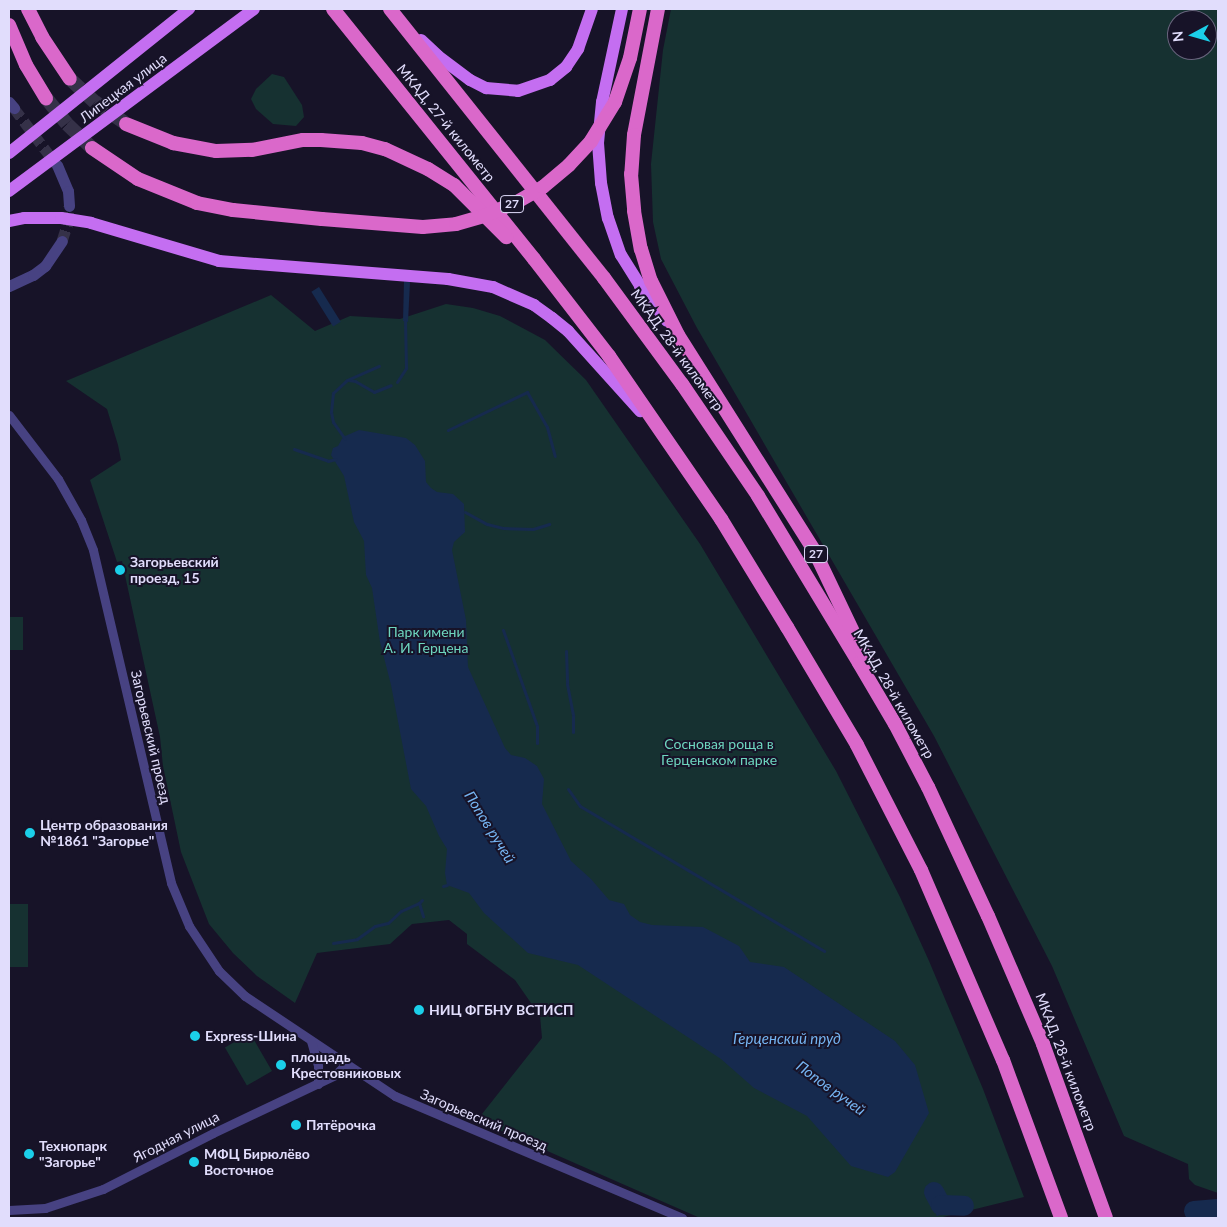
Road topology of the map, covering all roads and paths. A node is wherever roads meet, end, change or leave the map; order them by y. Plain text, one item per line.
1 (28, 9) edge
2 (189, 9) edge
3 (254, 9) edge
4 (333, 9) edge
5 (592, 9) edge
6 (622, 9) edge
7 (640, 9) edge
8 (658, 9) edge
9 (394, 13) edge
10 (9, 24) edge
11 (70, 79) tunnel mouth
12 (46, 98) tunnel mouth
13 (126, 124) tunnel mouth
14 (92, 148) tunnel mouth
15 (9, 153) edge
16 (57, 165) tunnel mouth
17 (9, 191) edge
18 (69, 206) tunnel mouth
19 (9, 221) edge
20 (568, 232) joint
21 (62, 241) tunnel mouth
22 (9, 286) edge
23 (570, 305) junction
24 (678, 335) junction
25 (9, 415) edge
26 (685, 464) junction
27 (928, 787) junction
28 (311, 1041) junction
29 (346, 1064) junction
30 (318, 1084) junction
31 (9, 1210) edge
32 (682, 1218) edge
33 (1061, 1218) edge
34 (1106, 1218) edge

1 - 11 highway
2 - 15 main road, Липецкая улица
3 - 17 main road, Липецкая улица
4 - 23 highway, МКАД, 27-й километр
5 - 9 main road
6 - 24 main road
7 - 14 highway, 27, bridge
8 - 24 highway, 27
9 - 20 highway, МКАД, 27-й километр
10 - 12 highway
13 - 23 highway
16 - 18 street
19 - 26 main road
20 - 27 highway, МКАД, 28-й километр
21 - 22 street
23 - 26 highway
24 - 27 highway, 27
25 - 28 street, Загорьевский проезд
26 - 33 highway
27 - 34 highway, МКАД, 28-й километр
28 - 29 street, Загорьевский проезд
28 - 30 street
29 - 30 street, Ягодная улица
29 - 32 street, Загорьевский проезд
30 - 31 street, Ягодная улица

